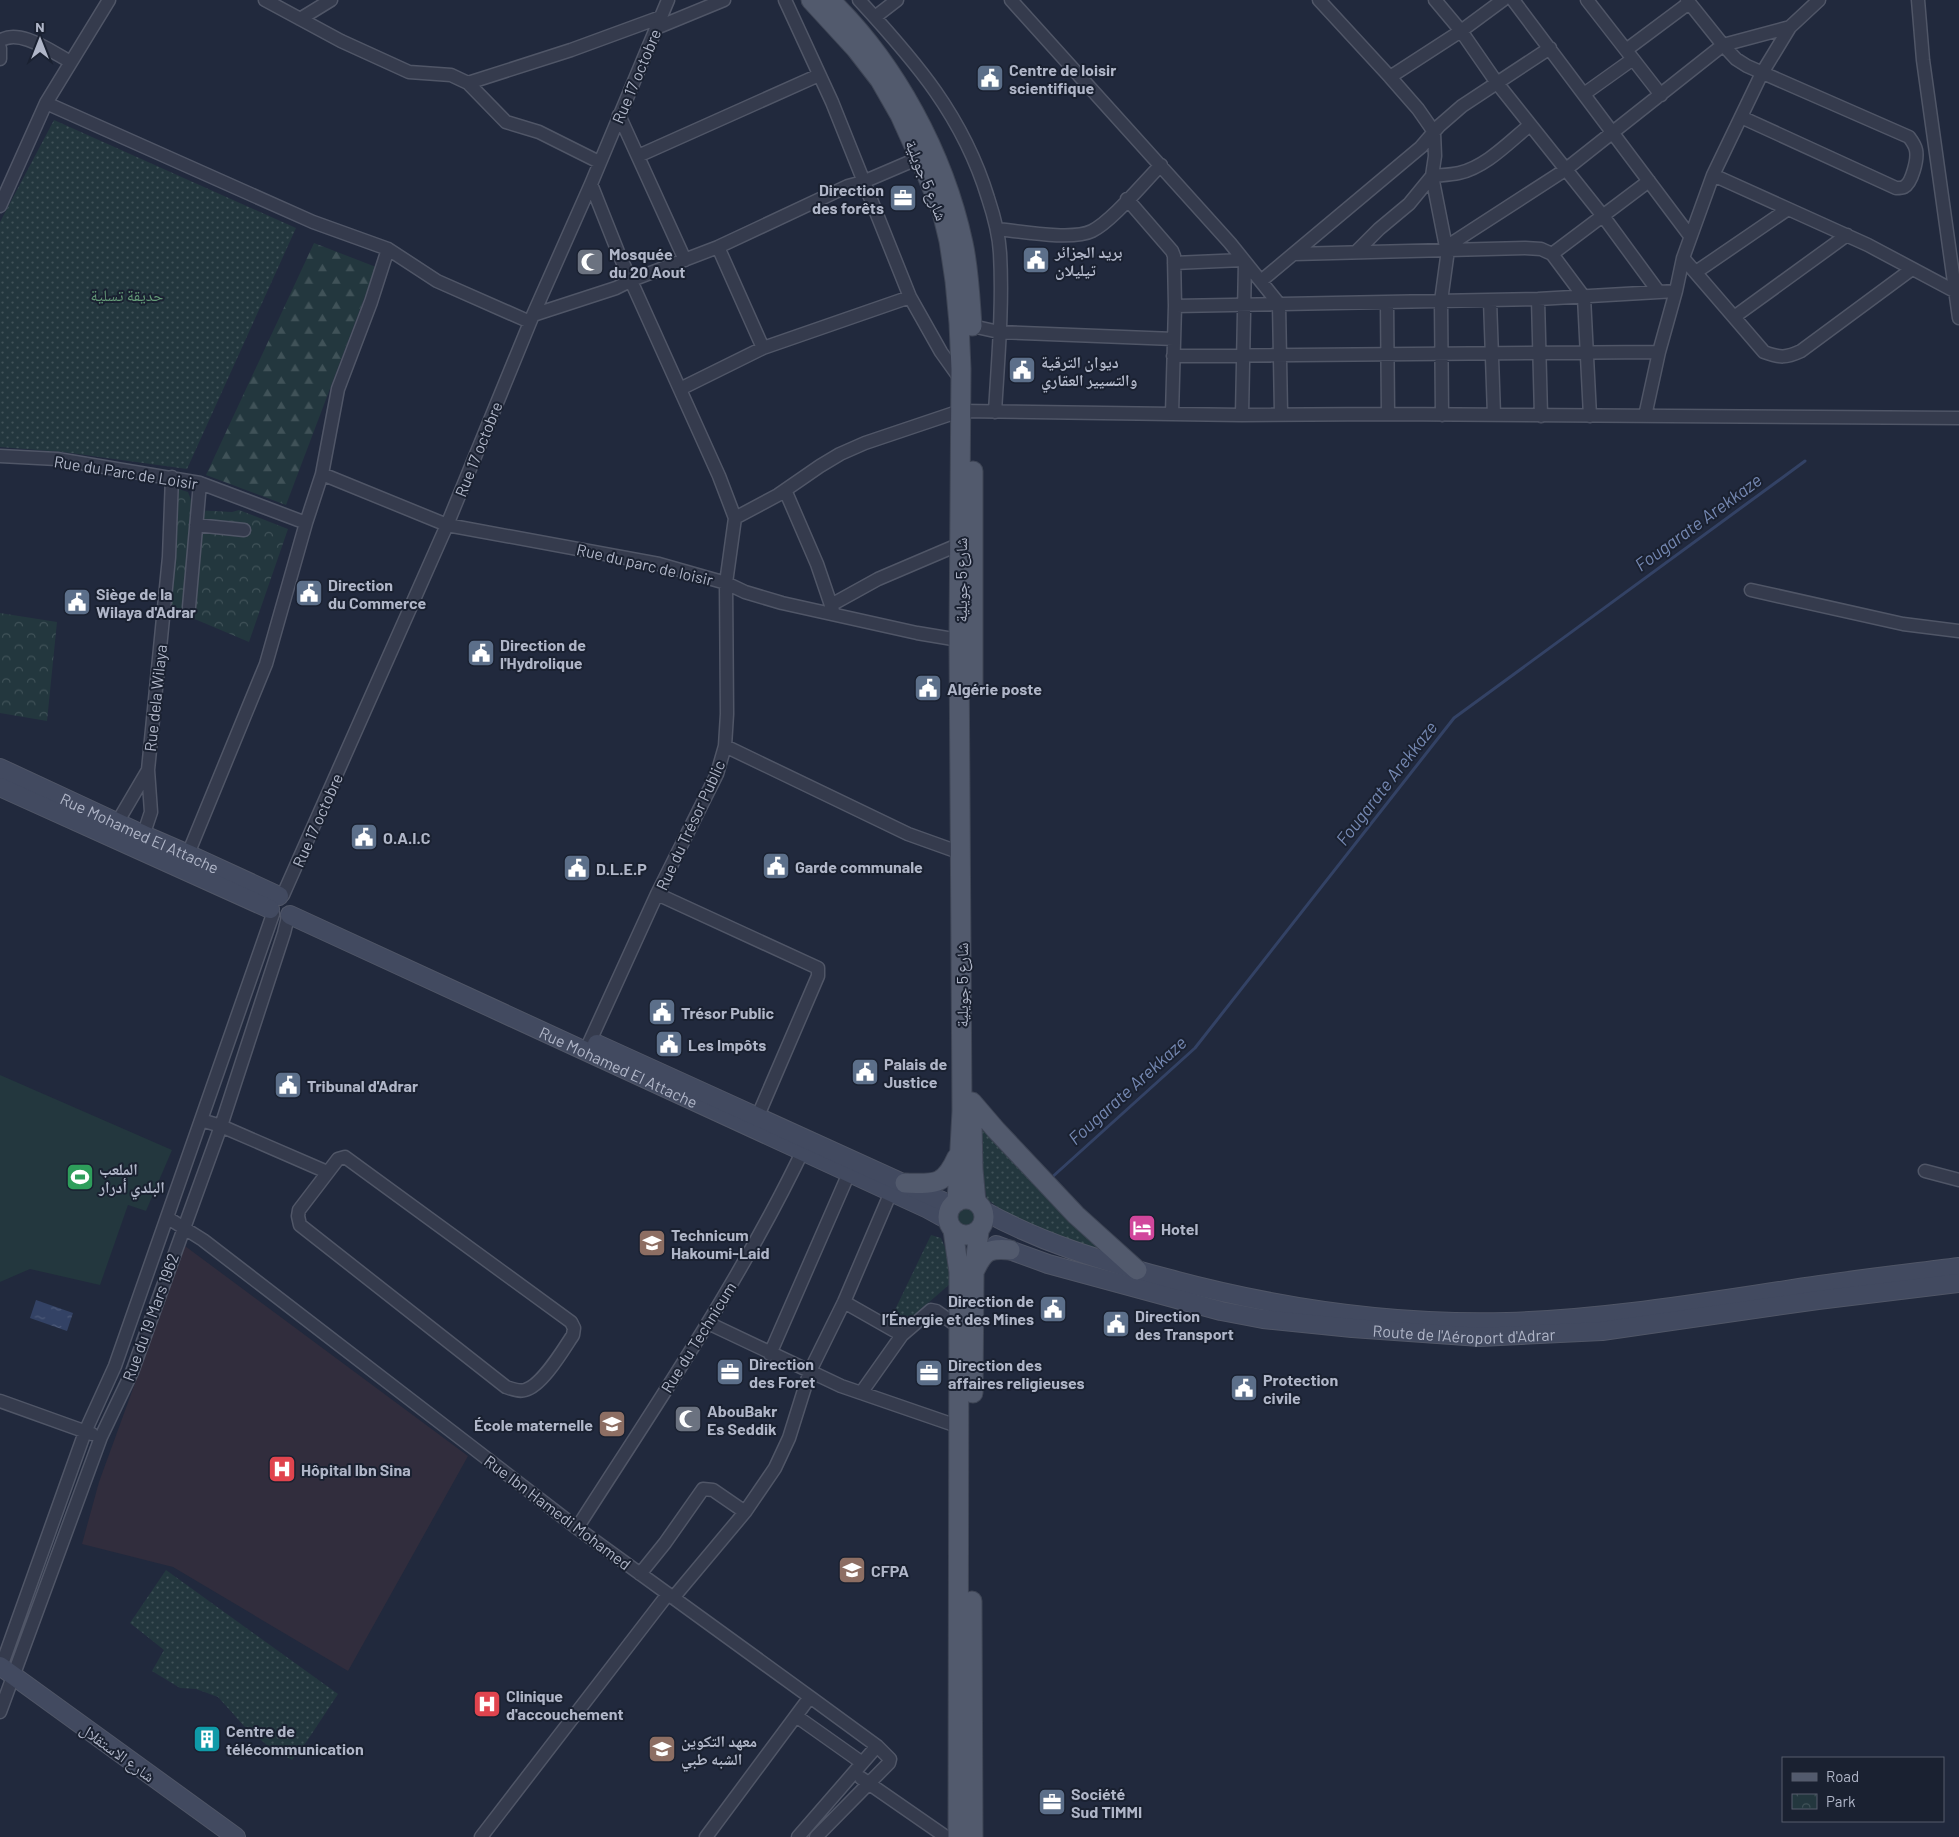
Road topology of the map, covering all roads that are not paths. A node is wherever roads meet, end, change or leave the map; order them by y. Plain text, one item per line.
1 (109, 0) edge
2 (265, 0) edge
3 (331, 0) edge
4 (668, 0) edge
5 (724, 0) edge
6 (785, 0) edge
7 (811, 0) edge
8 (830, 0) edge
9 (860, 0) edge
10 (897, 0) edge
11 (1011, 0) edge
12 (1319, 0) edge
13 (1435, 0) edge
14 (1503, 0) edge
15 (1513, 0) edge
16 (1819, 0) edge
17 (1918, 0) edge
18 (1688, 1) edge
19 (1592, 2) edge
20 (875, 16) junction
21 (300, 19) junction
22 (658, 22) junction
23 (1790, 27) junction
24 (1461, 31) junction
25 (0, 41) edge
26 (1723, 45) junction
27 (0, 48) edge
28 (1550, 48) junction
29 (1630, 55) junction
30 (0, 59) edge
31 (71, 62) junction
32 (1762, 73) junction
33 (819, 75) junction
34 (1390, 77) junction
35 (468, 83) junction
36 (1498, 83) junction
37 (1584, 94) junction
38 (1661, 95) junction
39 (46, 103) junction
40 (619, 115) junction
41 (1741, 117) junction
42 (1530, 125) junction
43 (1612, 131) junction
44 (1434, 132) junction
45 (638, 156) junction
46 (919, 158) junction
47 (599, 162) junction
48 (1161, 165) junction
49 (1565, 170) junction
50 (1713, 175) junction
51 (1432, 176) junction
52 (1649, 181) junction
53 (863, 182) junction
54 (591, 184) junction
55 (1127, 199) junction
56 (0, 206) edge
57 (1788, 209) junction
58 (1603, 216) junction
59 (997, 228) junction
60 (1690, 236) junction
61 (1847, 236) junction
62 (718, 247) junction
63 (388, 249) junction
64 (1447, 249) junction
65 (1356, 252) junction
66 (1294, 254) junction
67 (1552, 254) junction
68 (1683, 258) junction
69 (685, 260) junction
70 (1244, 261) junction
71 (1174, 263) junction
72 (1912, 269) junction
73 (1696, 272) junction
74 (632, 280) junction
75 (1260, 281) junction
76 (1658, 291) junction
77 (1676, 291) junction
78 (1956, 292) junction
79 (910, 297) junction
80 (1584, 297) junction
81 (1538, 299) junction
82 (1490, 300) junction
83 (1440, 301) junction
84 (1387, 303) junction
85 (1244, 304) junction
86 (1279, 304) junction
87 (1175, 306) junction
88 (1734, 317) junction
89 (531, 318) junction
90 (1959, 318) edge
91 (972, 326) junction
92 (999, 332) junction
93 (1174, 338) junction
94 (763, 348) junction
95 (1659, 352) junction
96 (1587, 353) junction
97 (1539, 354) junction
98 (1492, 355) junction
99 (1173, 356) junction
100 (1280, 356) junction
101 (1388, 356) junction
102 (1441, 356) junction
103 (1242, 357) junction
104 (960, 380) junction
105 (680, 389) junction
106 (966, 411) junction
107 (995, 412) junction
108 (1281, 413) junction
109 (1172, 414) junction
110 (1388, 414) junction
111 (1242, 415) junction
112 (1442, 415) junction
113 (1494, 415) junction
114 (1540, 416) junction
115 (1590, 416) junction
116 (1645, 416) junction
117 (1959, 418) edge
118 (0, 456) edge
119 (322, 474) junction
120 (172, 477) junction
121 (200, 483) junction
122 (786, 490) junction
123 (735, 518) junction
124 (306, 523) junction
125 (447, 524) junction
126 (196, 525) junction
127 (244, 530) dead end
128 (960, 544) junction
129 (726, 583) junction
130 (1751, 590) dead end
131 (189, 607) dead end
132 (833, 610) junction
133 (1959, 631) edge
134 (966, 639) junction
135 (725, 746) junction
136 (0, 768) edge
137 (148, 770) junction
138 (0, 787) edge
139 (114, 829) junction
140 (141, 842) junction
141 (962, 853) junction
142 (188, 854) junction
143 (232, 883) junction
144 (657, 894) junction
145 (282, 907) junction
146 (967, 916) junction
147 (587, 1046) junction
148 (214, 1082) junction
149 (233, 1089) junction
150 (972, 1102) junction
151 (201, 1120) junction
152 (755, 1123) junction
153 (220, 1126) junction
154 (805, 1145) junction
155 (959, 1154) junction
156 (1925, 1171) dead end
157 (327, 1172) junction
158 (849, 1173) junction
159 (1959, 1180) edge
160 (898, 1187) junction
161 (980, 1207) junction
162 (168, 1218) junction
163 (962, 1223) junction
164 (183, 1227) junction
165 (1010, 1250) junction
166 (1959, 1267) edge
167 (974, 1274) junction
168 (1135, 1279) junction
169 (1959, 1283) edge
170 (1196, 1286) junction
171 (844, 1302) junction
172 (1192, 1304) junction
173 (708, 1324) junction
174 (960, 1327) junction
175 (902, 1334) junction
176 (770, 1354) junction
177 (810, 1371) junction
178 (861, 1393) junction
179 (0, 1401) edge
180 (960, 1427) junction
181 (85, 1432) junction
182 (101, 1437) junction
183 (745, 1512) junction
184 (577, 1528) junction
185 (640, 1574) junction
186 (670, 1596) junction
187 (4, 1670) edge
188 (810, 1697) junction
189 (0, 1712) edge
190 (796, 1716) junction
191 (877, 1746) junction
192 (858, 1767) junction
193 (867, 1784) junction
194 (236, 1837) edge
195 (481, 1837) edge
196 (706, 1837) edge
197 (798, 1837) edge
198 (816, 1837) edge
199 (946, 1837) edge
200 (958, 1837) edge
201 (974, 1837) edge

1 - 31 street
2 - 21 street
3 - 21 street
4 - 22 street, Rue 17 octobre
5 - 22 street
6 - 33 street
7 - 46 main road, شارع 5 جويلية
8 - 91 main road, شارع 5 جويلية
9 - 20 street
10 - 20 street
11 - 48 street
12 - 34 street
13 - 24 street
14 - 24 street
15 - 28 street
16 - 23 street
17 - 78 street
18 - 26 street
18 - 29 street
19 - 29 street
20 - 59 street
21 - 35 street
22 - 35 street
22 - 40 street, Rue 17 octobre
23 - 26 street
23 - 32 street
24 - 34 street
24 - 36 street
25 - 31 street
26 - 32 street
26 - 38 street
27 - 30 street
28 - 36 street
28 - 37 street
29 - 37 street
29 - 38 street
31 - 39 street
32 - 41 street
32 - 41 street
33 - 45 street
33 - 53 street
34 - 44 street
35 - 47 street
36 - 42 street
36 - 44 street
37 - 43 street
38 - 43 street
39 - 56 street
39 - 63 street
40 - 45 street
40 - 47 street, Rue 17 octobre
41 - 50 street
42 - 49 street
42 - 51 street
43 - 49 street
43 - 52 street
44 - 51 street
44 - 66 street
45 - 69 street
46 - 53 street
46 - 104 main road, شارع 5 جويلية
47 - 54 street, Rue 17 octobre
48 - 55 street
48 - 70 street
49 - 58 street
49 - 64 street
50 - 57 street
50 - 60 street
51 - 64 street
51 - 65 street
52 - 58 street
52 - 60 street
53 - 62 street
53 - 79 street
54 - 74 street
54 - 89 street, Rue 17 octobre
55 - 59 street
55 - 71 street
57 - 61 street
57 - 73 street
58 - 67 street
58 - 76 street
59 - 92 street
60 - 68 street
61 - 72 street
61 - 88 street
62 - 69 street
62 - 94 street
63 - 89 street
63 - 119 street
64 - 65 street
64 - 67 street
64 - 83 street
65 - 66 street
66 - 75 street
67 - 80 street
68 - 73 street
68 - 77 street
69 - 74 street
70 - 71 street
70 - 75 street
70 - 85 street
71 - 87 street
72 - 78 street
72 - 88 street
73 - 88 street
74 - 89 street
74 - 105 street
75 - 86 street
76 - 77 street
76 - 80 street
77 - 95 street
78 - 90 street
79 - 94 street
79 - 104 street
80 - 81 street
80 - 96 street
81 - 82 street
81 - 97 street
82 - 83 street
82 - 98 street
83 - 84 street
83 - 102 street
84 - 86 street
84 - 101 street
85 - 86 street
85 - 87 street
85 - 103 street
86 - 100 street
87 - 93 street
89 - 125 street, Rue 17 octobre
91 - 92 street
91 - 106 main road, شارع 5 جويلية
92 - 93 street
92 - 107 street
93 - 99 street
94 - 105 street
95 - 96 street
95 - 116 street
96 - 97 street
96 - 115 street
97 - 98 street
97 - 114 street
98 - 102 street
98 - 113 street
99 - 103 street
99 - 109 street
100 - 101 street
100 - 103 street
100 - 108 street
101 - 102 street
101 - 110 street
102 - 112 street
103 - 111 street
104 - 106 main road, شارع 5 جويلية
105 - 123 street
106 - 107 street
106 - 122 street
106 - 128 main road, شارع 5 جويلية
106 - 134 main road, شارع 5 جويلية
107 - 109 street
108 - 110 street
108 - 111 street
109 - 111 street
110 - 112 street
112 - 113 street
113 - 114 street
114 - 115 street
115 - 116 street
116 - 117 street
118 - 120 street, Rue du Parc de Loisir
119 - 124 street
119 - 125 street, Rue du parc de loisir
120 - 121 street, Rue du Parc de Loisir
120 - 137 street, Rue dela Wilaya
121 - 124 street, Rue du Parc de Loisir
121 - 126 street
122 - 123 street
122 - 132 street
123 - 129 street, Rue du Trésor Public
124 - 142 street
125 - 129 street, Rue du parc de loisir
125 - 145 street, Rue 17 octobre
126 - 127 street
126 - 131 street
128 - 132 street
128 - 134 main road, شارع 5 جويلية
129 - 132 street, Rue du parc de loisir
129 - 135 street, Rue du Trésor Public
130 - 133 street
132 - 134 street, Rue du parc de loisir
134 - 141 main road, شارع 5 جويلية
134 - 146 main road, شارع 5 جويلية
135 - 141 street
135 - 144 street, Rue du Trésor Public
136 - 139 main road, Rue Mohamed El Attache
137 - 139 street, Rue dela Wilaya
137 - 140 street, Rue dela Wilaya
138 - 139 main road, Rue Mohamed El Attache
139 - 140 main road, Rue Mohamed El Attache
140 - 142 main road, Rue Mohamed El Attache
140 - 143 main road, Rue Mohamed El Attache
141 - 146 main road, شارع 5 جويلية
142 - 143 main road, Rue Mohamed El Attache
143 - 145 main road, Rue Mohamed El Attache
144 - 147 street, Rue du Trésor Public
144 - 152 street
145 - 147 main road, Rue Mohamed El Attache
145 - 148 street, Rue du 19 Mars 1962
145 - 149 street, Rue du 19 Mars 1962
146 - 150 main road, شارع 5 جويلية
146 - 155 main road, شارع 5 جويلية
147 - 152 main road, Rue Mohamed El Attache
148 - 149 street
148 - 151 street, Rue du 19 Mars 1962
149 - 153 street, Rue du 19 Mars 1962
150 - 161 main road, شارع 5 جويلية
150 - 168 main road
151 - 153 street
151 - 162 street, Rue du 19 Mars 1962
152 - 154 main road, Rue Mohamed El Attache
153 - 157 street
153 - 164 street, Rue du 19 Mars 1962
154 - 158 main road, Rue Mohamed El Attache
154 - 160 main road, Rue Mohamed El Attache
154 - 173 street, Rue du Technicum
155 - 160 main road
155 - 163 main road, شارع 5 جويلية
156 - 159 street
157 - 157 street
158 - 160 main road, Rue Mohamed El Attache
158 - 176 street
160 - 163 main road, Rue Mohamed El Attache
160 - 171 street
161 - 163 main road
161 - 163 main road
161 - 168 main road, Route de l'Aéroport d'Adrar
162 - 164 street, Rue Ibn Hamedi Mohamed
162 - 181 street, Rue du 19 Mars 1962
163 - 165 main road, Route de l'Aéroport d'Adrar
163 - 167 main road
163 - 174 main road
164 - 182 street, Rue du 19 Mars 1962
164 - 184 street, Rue Ibn Hamedi Mohamed
165 - 167 main road
165 - 168 main road, Route de l'Aéroport d'Adrar
166 - 170 main road, Route de l'Aéroport d'Adrar
167 - 201 main road
168 - 170 main road, Route de l'Aéroport d'Adrar
168 - 172 main road, Route de l'Aéroport d'Adrar
169 - 172 main road, Route de l'Aéroport d'Adrar
170 - 172 main road
171 - 175 street
171 - 177 street
173 - 176 street
173 - 184 street, Rue du Technicum
174 - 175 street
174 - 180 main road
175 - 178 street
176 - 177 street
177 - 178 street
177 - 183 street
178 - 180 street
179 - 181 street
180 - 200 main road
181 - 182 street
181 - 187 street, Rue du 19 Mars 1962
182 - 187 street, Rue du 19 Mars 1962
183 - 185 street
183 - 186 street
184 - 185 street, Rue Ibn Hamedi Mohamed
185 - 186 street, Rue Ibn Hamedi Mohamed
186 - 188 street, Rue Ibn Hamedi Mohamed
186 - 195 street
187 - 189 street, Rue du 19 Mars 1962
187 - 194 main road, شارع الاستقلال
188 - 190 street
188 - 191 street, Rue Ibn Hamedi Mohamed
190 - 192 street
190 - 196 street
191 - 192 street
191 - 193 street
192 - 193 street
192 - 197 street
193 - 198 street
193 - 199 street

